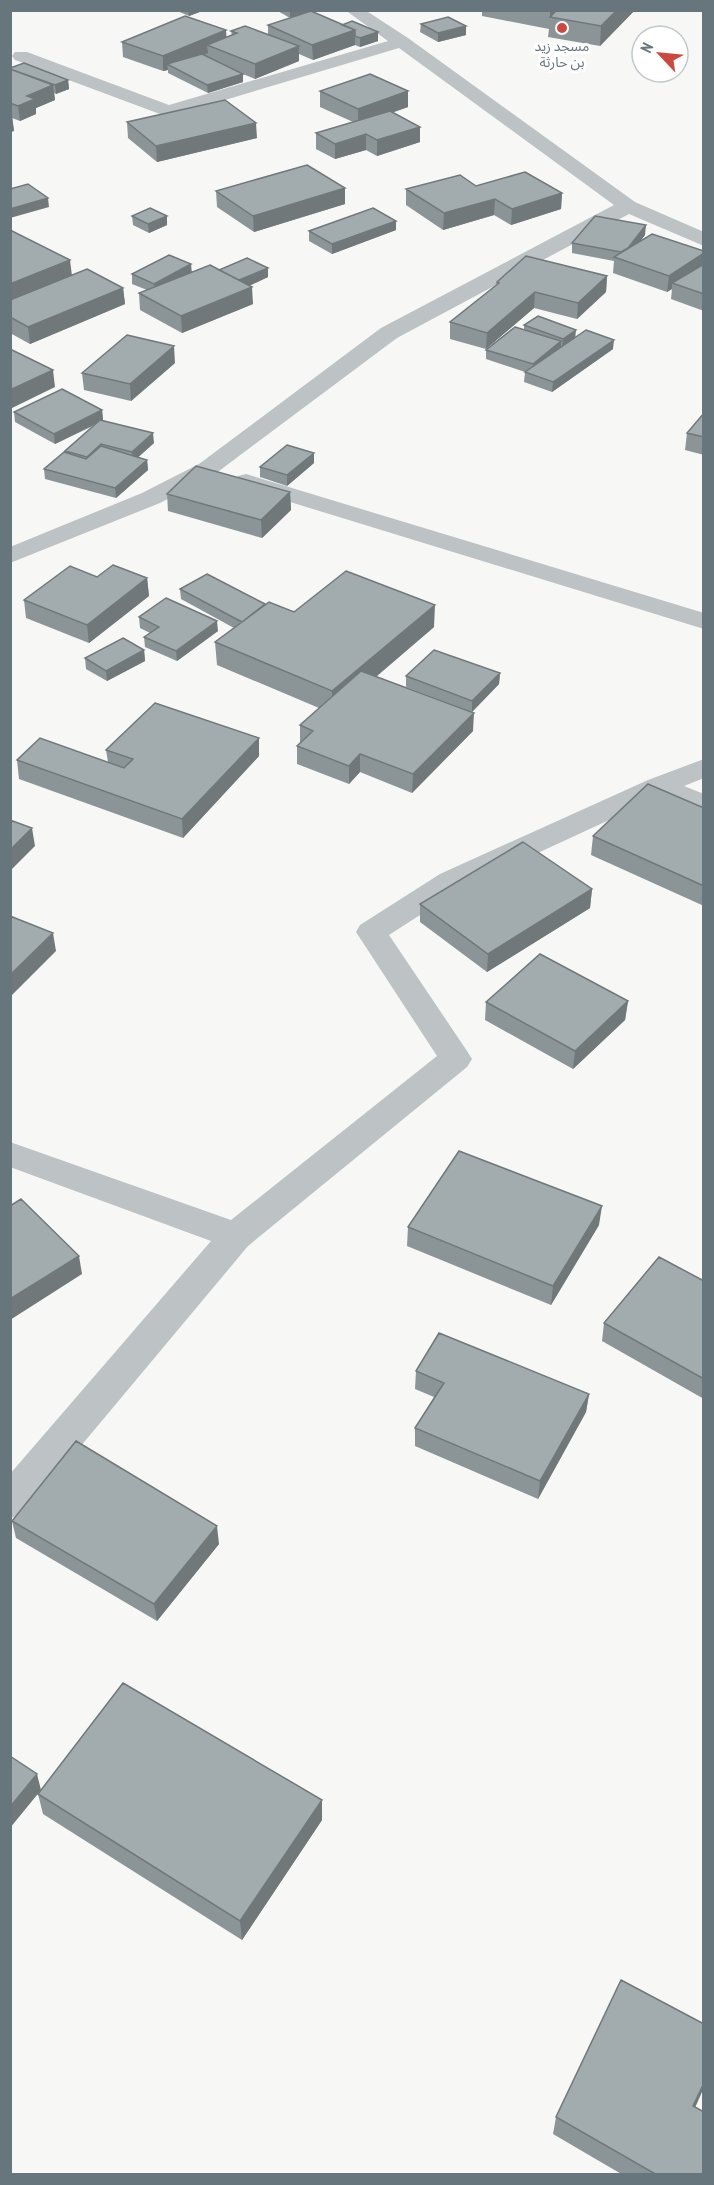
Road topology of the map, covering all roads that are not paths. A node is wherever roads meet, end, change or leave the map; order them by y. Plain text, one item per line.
1 (352, 10) edge
2 (402, 42) junction
3 (21, 56) dead end
4 (628, 206) junction
5 (704, 240) edge
6 (207, 469) junction
7 (10, 556) edge
8 (704, 621) edge
9 (704, 768) edge
10 (658, 786) junction
11 (704, 805) edge
12 (10, 1154) edge
13 (236, 1236) junction
14 (10, 1502) edge

1 - 2 street
2 - 3 street
2 - 4 street
4 - 5 street
4 - 6 street
6 - 7 street
6 - 8 street
9 - 10 street
10 - 11 street
10 - 13 street
12 - 13 street
13 - 14 street

